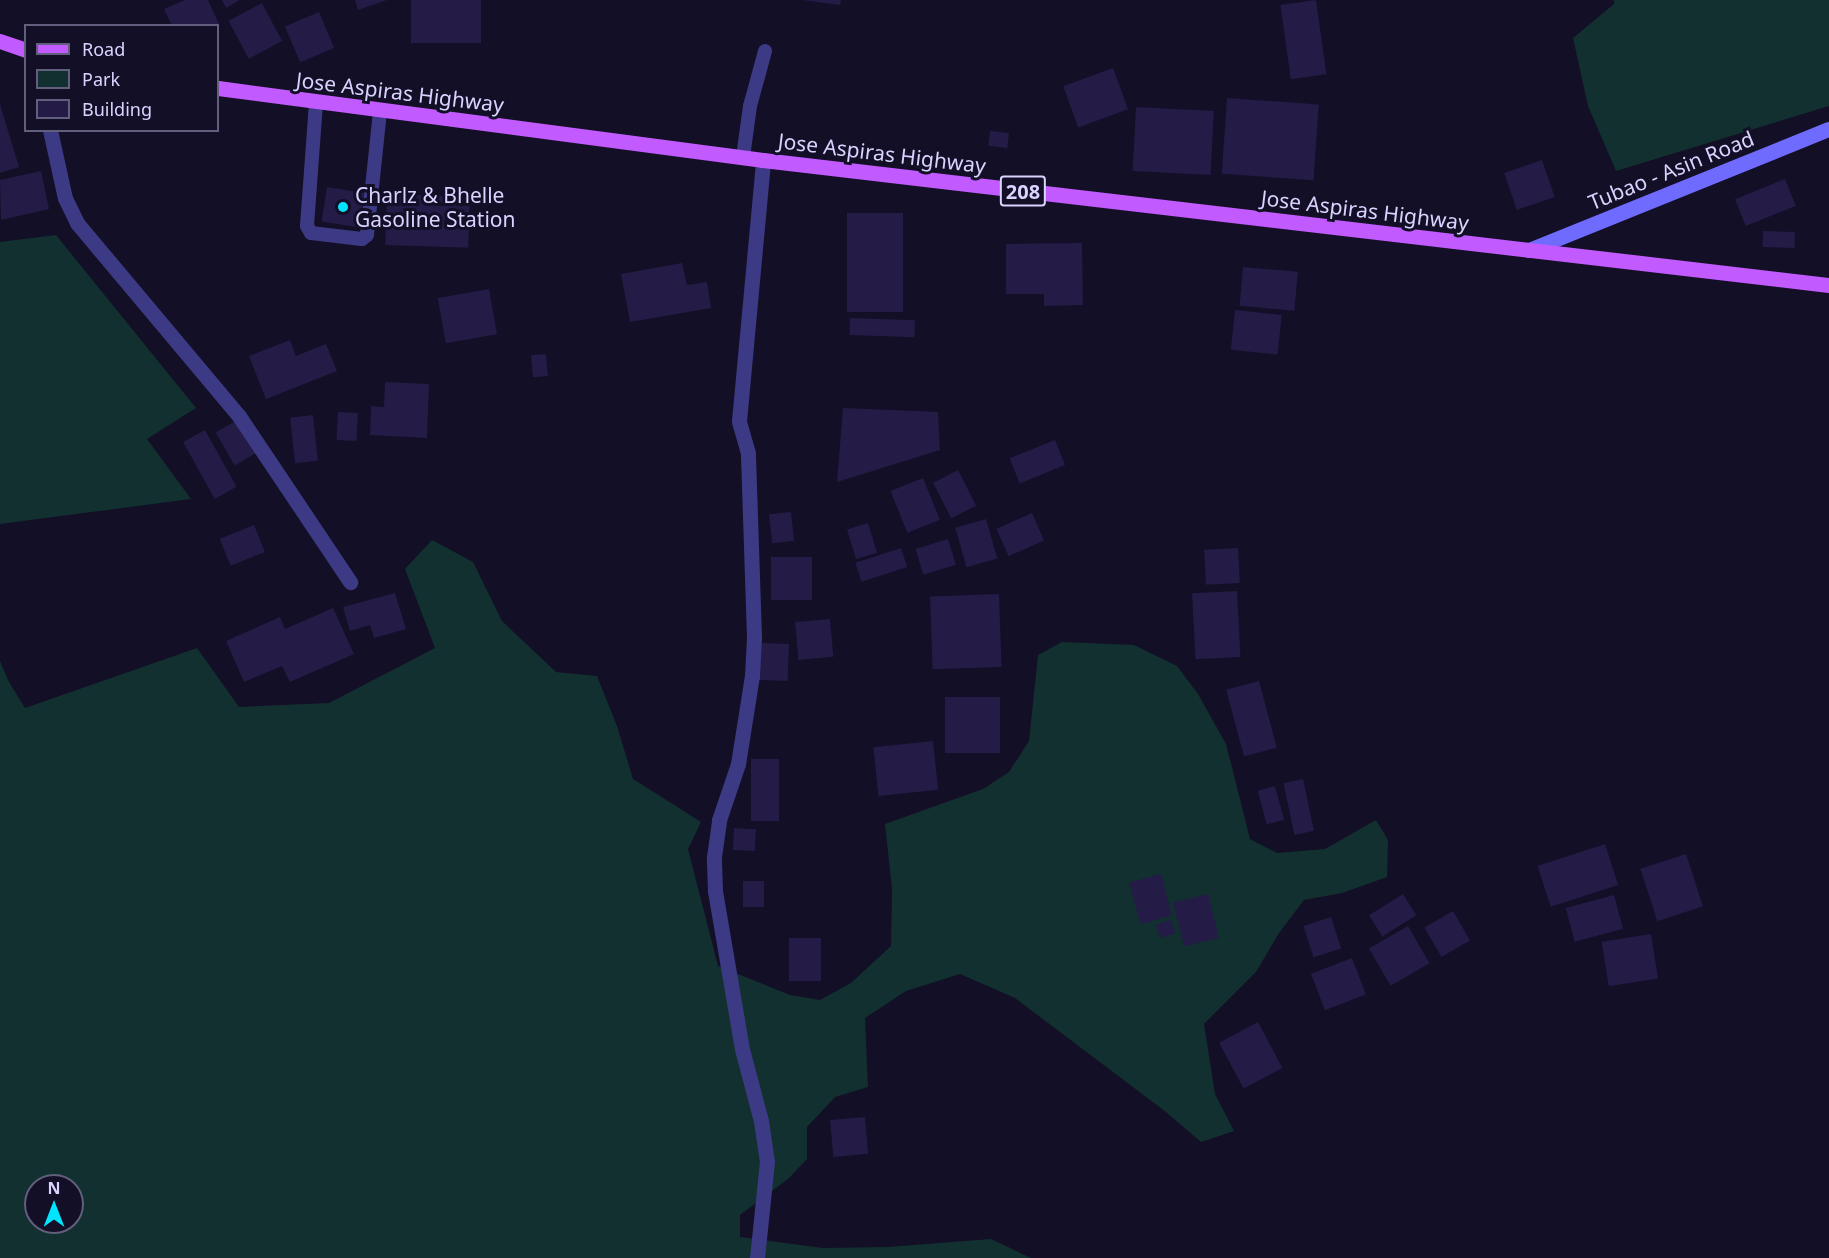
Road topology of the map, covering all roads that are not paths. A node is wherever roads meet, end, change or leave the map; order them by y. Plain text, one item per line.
1 (0, 41) edge
2 (24, 49) edge
3 (765, 51) dead end
4 (219, 88) edge
5 (316, 103) junction
6 (380, 111) junction
7 (1829, 129) edge
8 (50, 132) edge
9 (742, 157) junction
10 (763, 160) junction
11 (1528, 250) junction
12 (1829, 285) edge
13 (350, 582) dead end
14 (757, 1258) edge

1 - 2 main road
3 - 9 lane
4 - 5 main road, Jose Aspiras Highway / 208
5 - 6 main road, Jose Aspiras Highway / 208
5 - 6 lane
6 - 9 main road, Jose Aspiras Highway / 208
7 - 11 main road, Tubao - Asin Road
8 - 13 street
9 - 10 main road, Jose Aspiras Highway / 208
10 - 11 main road, Jose Aspiras Highway / 208
10 - 14 street
11 - 12 main road, Jose Aspiras Highway / 208

